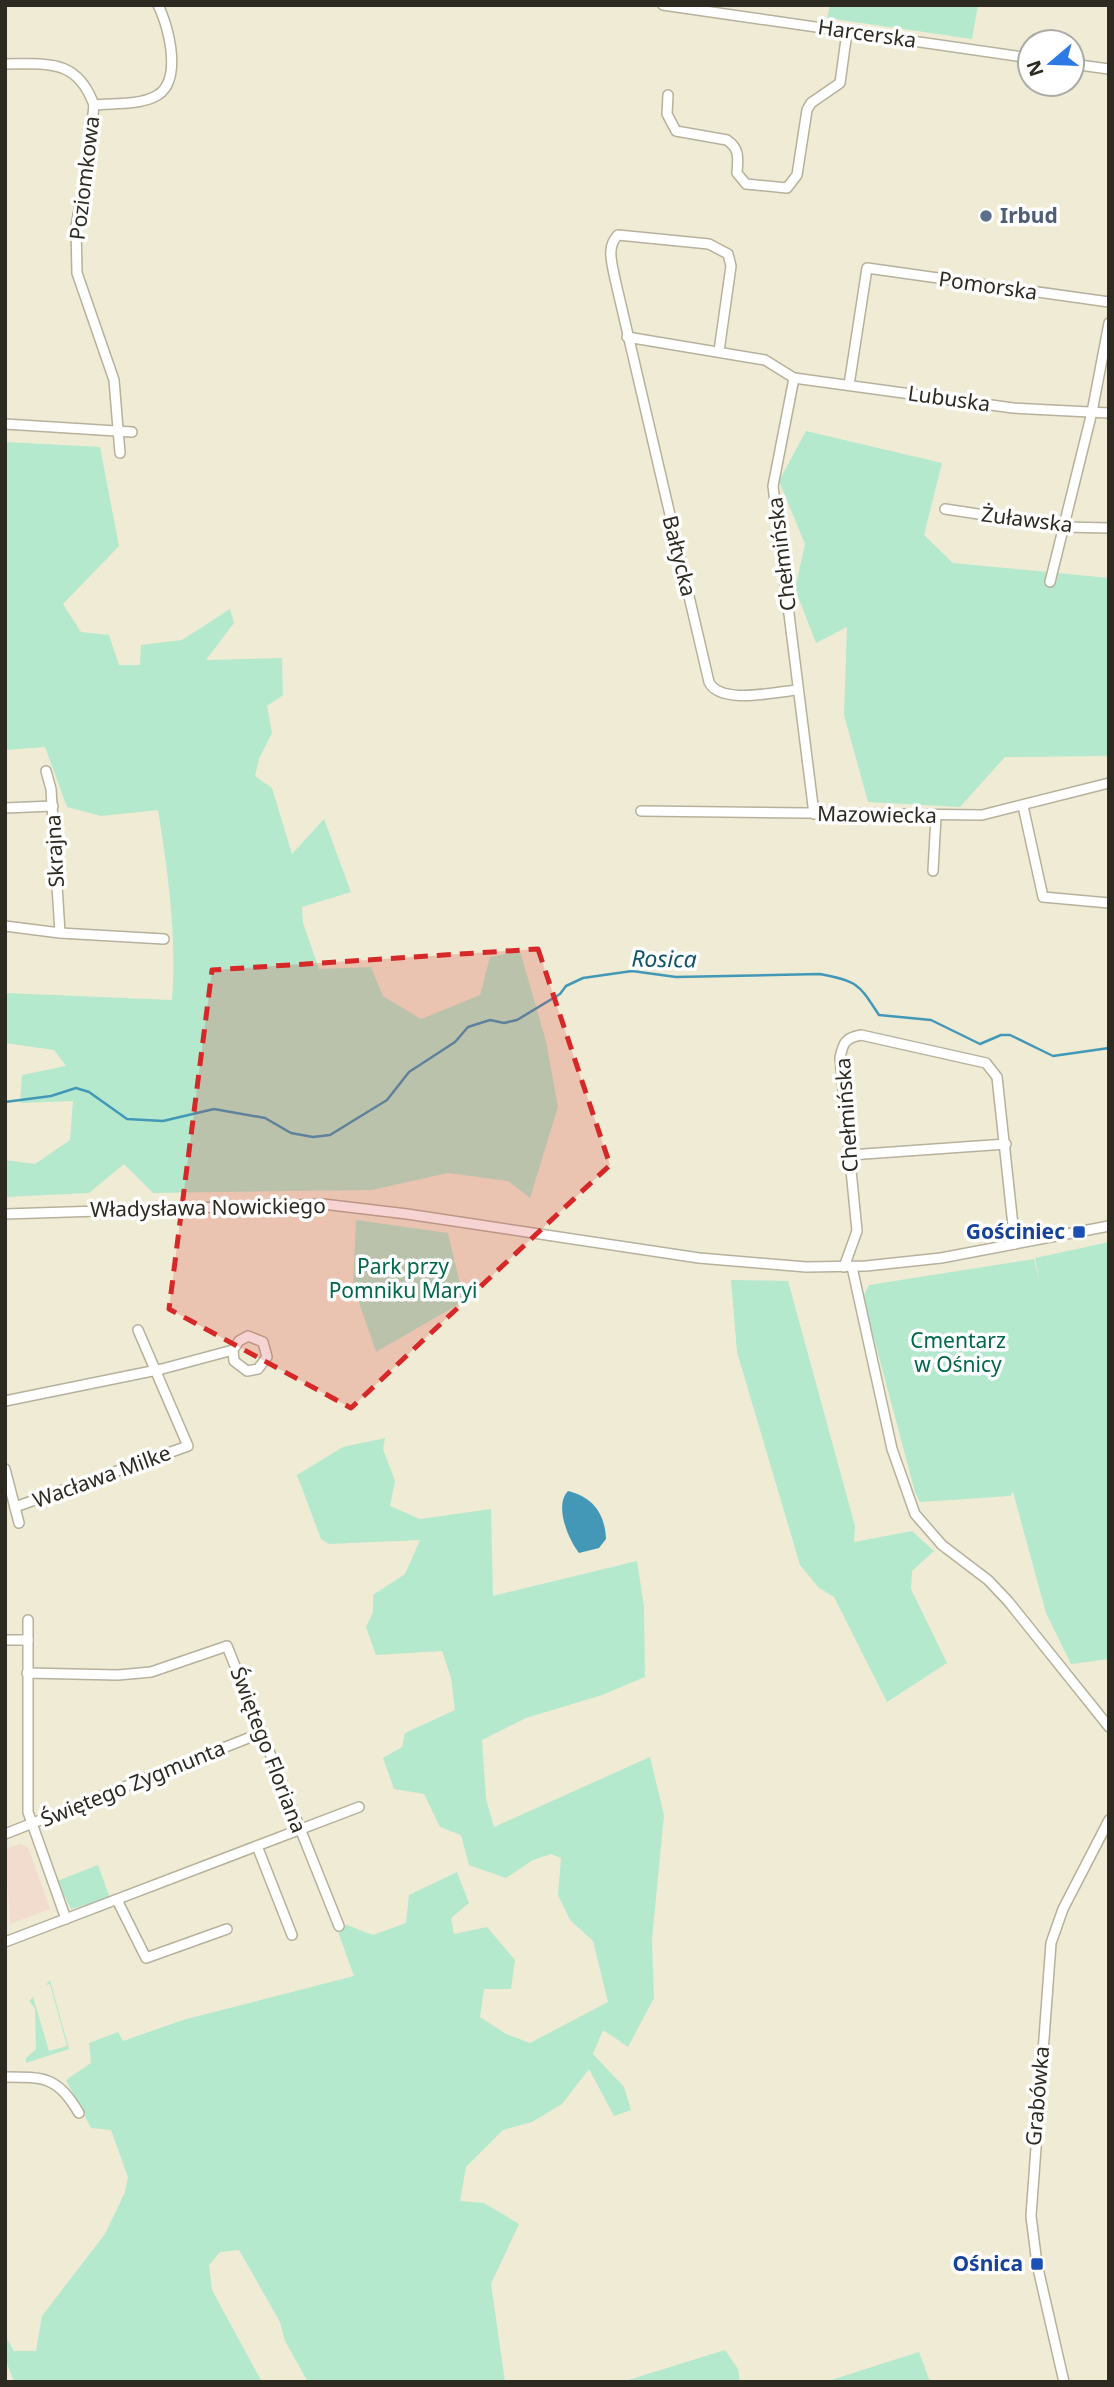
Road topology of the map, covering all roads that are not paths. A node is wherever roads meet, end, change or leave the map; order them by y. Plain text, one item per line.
1 (158, 5) edge
2 (663, 5) edge
3 (847, 32) junction
4 (1016, 56) edge
5 (5, 64) edge
6 (1086, 66) edge
7 (1109, 69) edge
8 (668, 94) dead end
9 (94, 105) junction
10 (1109, 302) edge
11 (1109, 323) edge
12 (627, 337) junction
13 (719, 351) junction
14 (794, 378) junction
15 (849, 385) junction
16 (1092, 412) junction
17 (1109, 413) edge
18 (5, 424) edge
19 (119, 431) junction
20 (132, 432) dead end
21 (120, 453) dead end
22 (945, 509) dead end
23 (1064, 527) junction
24 (1109, 528) edge
25 (1050, 582) dead end
26 (797, 690) junction
27 (46, 771) dead end
28 (1109, 783) edge
29 (52, 806) junction
30 (1023, 806) junction
31 (5, 808) edge
32 (641, 811) dead end
33 (814, 814) junction
34 (936, 816) junction
35 (933, 871) dead end
36 (1109, 903) edge
37 (5, 926) edge
38 (60, 933) junction
39 (164, 939) dead end
40 (1006, 1144) junction
41 (850, 1156) junction
42 (5, 1214) edge
43 (1109, 1226) edge
44 (1015, 1244) junction
45 (848, 1267) junction
46 (138, 1330) dead end
47 (233, 1350) dead end
48 (157, 1369) junction
49 (5, 1402) edge
50 (5, 1469) edge
51 (15, 1507) junction
52 (19, 1523) dead end
53 (28, 1620) dead end
54 (5, 1640) edge
55 (29, 1640) junction
56 (27, 1673) junction
57 (1109, 1727) edge
58 (261, 1733) junction
59 (359, 1807) dead end
60 (1109, 1820) edge
61 (31, 1825) junction
62 (299, 1830) junction
63 (5, 1834) edge
64 (257, 1846) junction
65 (117, 1900) junction
66 (66, 1919) junction
67 (339, 1926) dead end
68 (227, 1929) dead end
69 (292, 1935) dead end
70 (5, 1942) edge
71 (5, 2077) edge
72 (79, 2113) dead end
73 (1065, 2382) edge

1 - 9 street, Poziomkowa
2 - 3 street, Harcerska
3 - 4 street, Harcerska
3 - 8 street
5 - 9 street, Poziomkowa
6 - 7 street
9 - 19 street, Poziomkowa
10 - 15 street, Pomorska
11 - 16 street
12 - 13 street
12 - 13 street, Bałtycka
12 - 26 street, Bałtycka
13 - 14 street
14 - 15 street, Lubuska
14 - 26 street, Chełmińska
15 - 16 street, Lubuska
16 - 17 street, Lubuska
16 - 23 street
18 - 19 street
19 - 20 street
19 - 21 street, Poziomkowa
22 - 23 street, Żuławska
23 - 24 street, Żuławska
23 - 25 street
26 - 33 street, Chełmińska
27 - 29 street, Skrajna
28 - 30 street, Mazowiecka
29 - 31 street
29 - 38 street, Skrajna
30 - 34 street, Mazowiecka
30 - 36 street
32 - 33 street, Mazowiecka
33 - 34 street, Mazowiecka
34 - 35 street
37 - 38 street
38 - 39 street
40 - 41 street
40 - 41 street, Chełmińska
40 - 44 street, Chełmińska
41 - 45 street, Chełmińska
42 - 45 street, Władysława Nowickiego
43 - 44 street
44 - 45 street
45 - 57 street
46 - 48 street, Wacława Milke
47 - 48 street
48 - 49 street
48 - 51 street, Wacława Milke
50 - 51 street
51 - 52 street
53 - 55 street
54 - 55 street
55 - 56 street
56 - 58 street, Świętego Floriana
56 - 61 street
58 - 61 street, Świętego Zygmunta
58 - 62 street, Świętego Floriana
59 - 62 street
60 - 73 street, Grabówka
61 - 63 street, Świętego Zygmunta
61 - 66 street
62 - 64 street
62 - 67 street, Świętego Floriana
64 - 65 street
64 - 69 street
65 - 66 street
65 - 68 street
66 - 70 street
71 - 72 street

